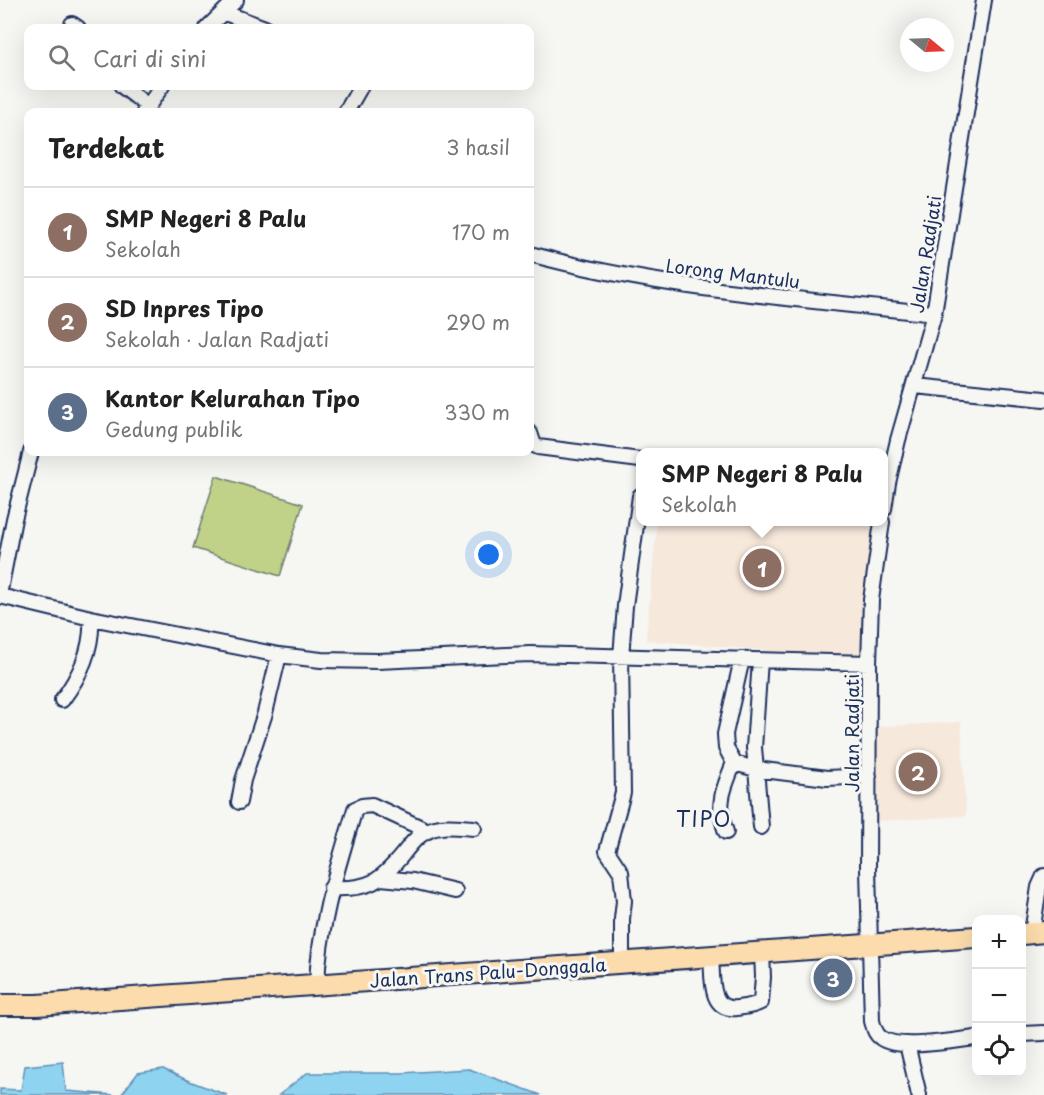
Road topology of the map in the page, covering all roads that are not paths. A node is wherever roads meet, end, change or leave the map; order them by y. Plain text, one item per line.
1 (237, 0) edge
2 (984, 0) edge
3 (225, 12) junction
4 (212, 24) edge
5 (255, 24) edge
6 (126, 90) edge
7 (160, 90) edge
8 (359, 90) edge
9 (146, 108) edge
10 (149, 108) edge
11 (348, 108) edge
12 (534, 256) edge
13 (933, 314) junction
14 (915, 386) junction
15 (1044, 399) edge
16 (534, 444) edge
17 (30, 456) edge
18 (636, 459) edge
19 (888, 483) edge
20 (636, 525) edge
21 (881, 526) edge
22 (0, 590) edge
23 (0, 596) edge
24 (91, 618) junction
25 (279, 655) junction
26 (621, 657) junction
27 (742, 659) junction
28 (760, 660) junction
29 (869, 663) junction
30 (62, 700) dead end
31 (734, 763) junction
32 (756, 769) junction
33 (869, 776) junction
34 (239, 802) dead end
35 (761, 826) dead end
36 (474, 828) dead end
37 (428, 831) junction
38 (726, 832) dead end
39 (1044, 876) edge
40 (381, 878) junction
41 (331, 888) junction
42 (455, 891) dead end
43 (1033, 933) edge
44 (972, 937) edge
45 (870, 944) junction
46 (762, 952) junction
47 (711, 956) junction
48 (622, 962) junction
49 (317, 984) junction
50 (0, 1005) edge
51 (1044, 1033) edge
52 (1026, 1034) edge
53 (972, 1038) edge
54 (907, 1044) junction
55 (919, 1095) edge

1 - 3 street
2 - 13 street, Jalan Radjati
3 - 4 street
3 - 5 street
6 - 9 street
7 - 10 street
8 - 11 street
12 - 13 street, Lorong Mantulu
13 - 14 street, Jalan Radjati
14 - 15 street
14 - 19 street, Jalan Radjati
16 - 18 street
17 - 22 street
20 - 26 street
21 - 29 street, Jalan Radjati
23 - 24 street
24 - 25 street
24 - 30 street
25 - 26 street
25 - 34 street
26 - 27 street
26 - 48 street
27 - 28 street
27 - 31 street
28 - 29 street
28 - 32 street
29 - 33 street, Jalan Radjati
31 - 32 street
31 - 38 street
32 - 33 street
32 - 35 street
33 - 45 street, Jalan Radjati
36 - 37 street
37 - 40 street
37 - 41 street
39 - 43 street
40 - 41 street
40 - 42 street
41 - 49 street
44 - 45 highway, Jalan Trans Palu-Donggala
45 - 46 highway, Jalan Trans Palu-Donggala
45 - 54 street, Jalan Radjati
46 - 47 highway, Jalan Trans Palu-Donggala
46 - 47 street
47 - 48 highway, Jalan Trans Palu-Donggala
48 - 49 highway, Jalan Trans Palu-Donggala
49 - 50 highway, Jalan Trans Palu-Donggala
51 - 52 street
53 - 54 street
54 - 55 street

